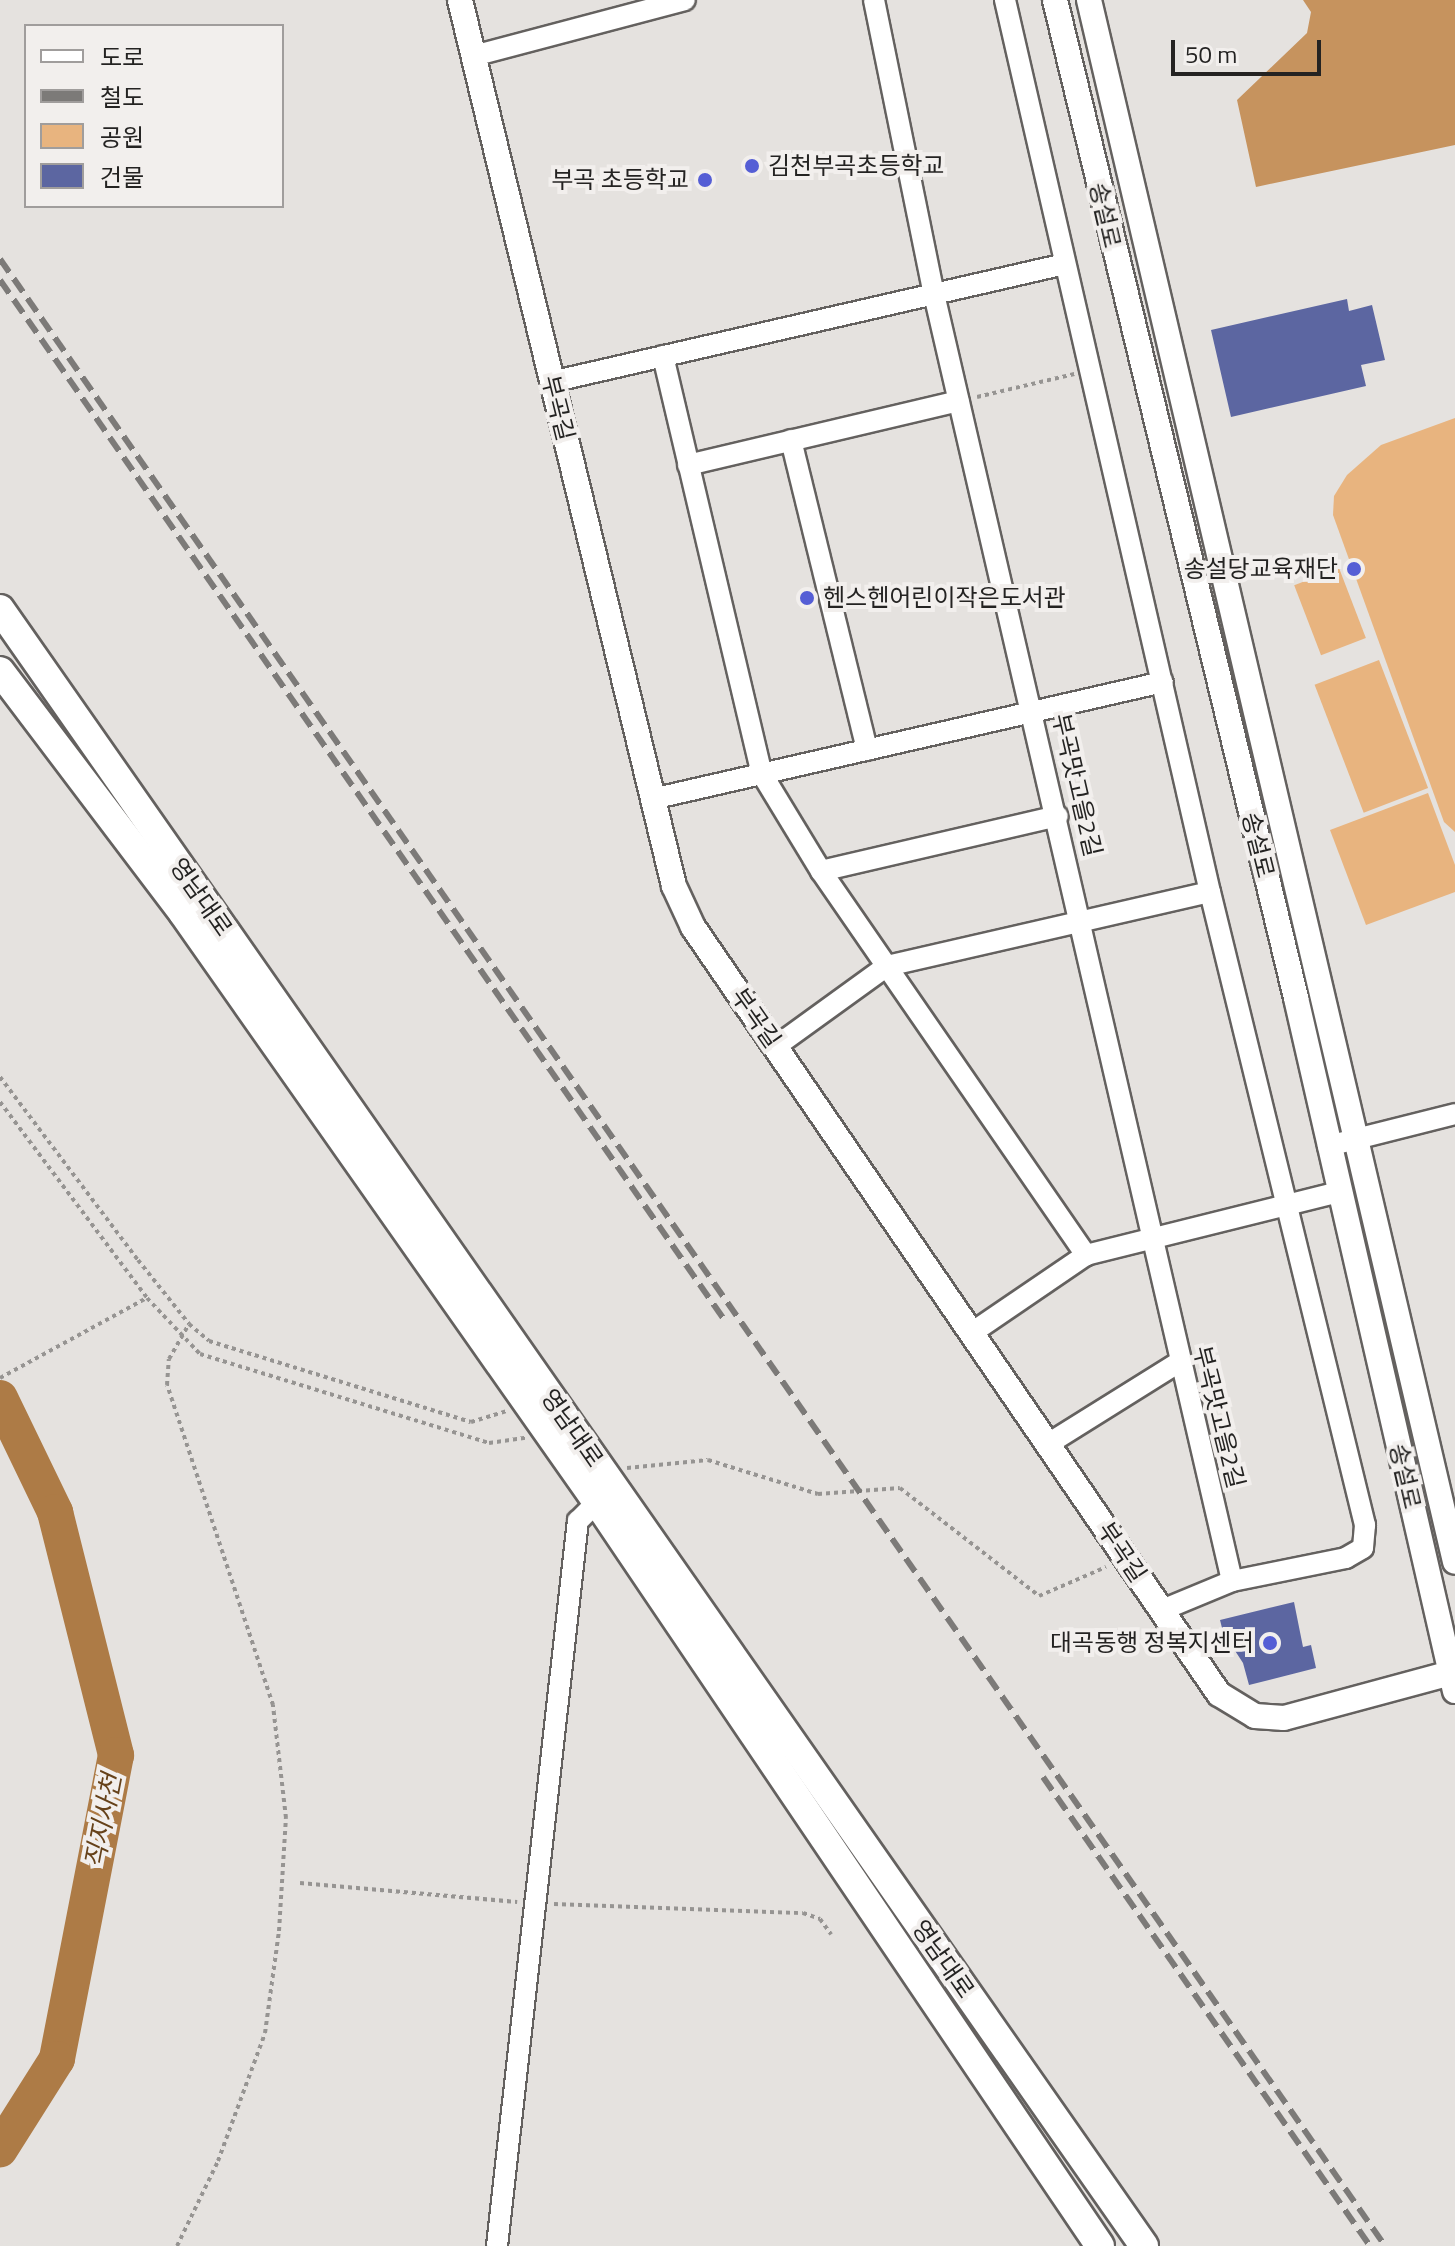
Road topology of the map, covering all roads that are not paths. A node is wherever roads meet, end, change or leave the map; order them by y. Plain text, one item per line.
1 (460, 0) edge
2 (685, 0) edge
3 (874, 0) edge
4 (1005, 0) edge
5 (1055, 0) edge
6 (1089, 0) edge
7 (473, 56) junction
8 (1065, 264) junction
9 (934, 294) junction
10 (663, 356) junction
11 (551, 382) junction
12 (959, 401) junction
13 (791, 440) junction
14 (688, 465) junction
15 (0, 609) edge
16 (4, 679) edge
17 (1163, 682) junction
18 (1034, 712) junction
19 (867, 750) junction
20 (762, 774) junction
21 (652, 799) junction
22 (1058, 816) junction
23 (821, 871) junction
24 (1210, 892) junction
25 (1083, 923) junction
26 (887, 966) junction
27 (775, 1047) junction
28 (1455, 1114) edge
29 (1357, 1139) junction
30 (1328, 1146) junction
31 (1339, 1192) junction
32 (1286, 1204) junction
33 (1150, 1242) junction
34 (1086, 1255) junction
35 (973, 1332) junction
36 (1179, 1362) junction
37 (1048, 1444) junction
38 (597, 1502) junction
39 (1450, 1511) edge
40 (1455, 1562) edge
41 (1232, 1581) junction
42 (1162, 1610) junction
43 (1454, 1679) edge
44 (497, 2246) edge
45 (1100, 2246) edge
46 (1144, 2246) edge

1 - 7 street, 부곡길
2 - 7 street
3 - 9 street, 부곡맛고을2길
4 - 8 street
5 - 30 street, 송설로
6 - 29 street, 송설로
7 - 11 street, 부곡길
8 - 9 street
8 - 17 street
9 - 10 street
9 - 12 street, 부곡맛고을2길
10 - 11 street
10 - 14 street
11 - 21 street, 부곡길
12 - 13 street
12 - 18 street, 부곡맛고을2길
13 - 14 street
13 - 19 street
14 - 20 street
15 - 46 main road, 영남대로
16 - 38 main road, 영남대로
17 - 18 street
17 - 24 street
18 - 19 street
18 - 22 street, 부곡맛고을2길
19 - 20 street
20 - 21 street
20 - 23 street
21 - 27 street, 부곡길
22 - 23 street
22 - 25 street, 부곡맛고을2길
23 - 26 street
24 - 25 street
24 - 32 street
25 - 26 street
25 - 33 street, 부곡맛고을2길
26 - 27 street
26 - 34 street
27 - 35 street, 부곡길
28 - 29 street
29 - 30 street
29 - 39 street, 송설로
30 - 31 street, 송설로
31 - 32 street
31 - 43 street, 송설로
32 - 33 street
32 - 41 street
33 - 34 street
33 - 36 street, 부곡맛고을2길
34 - 35 street
35 - 37 street, 부곡길
36 - 37 street
36 - 41 street, 부곡맛고을2길
37 - 42 street, 부곡길
38 - 44 street
38 - 45 main road, 영남대로
39 - 40 street, 송설로
41 - 42 street
42 - 43 street, 부곡길

